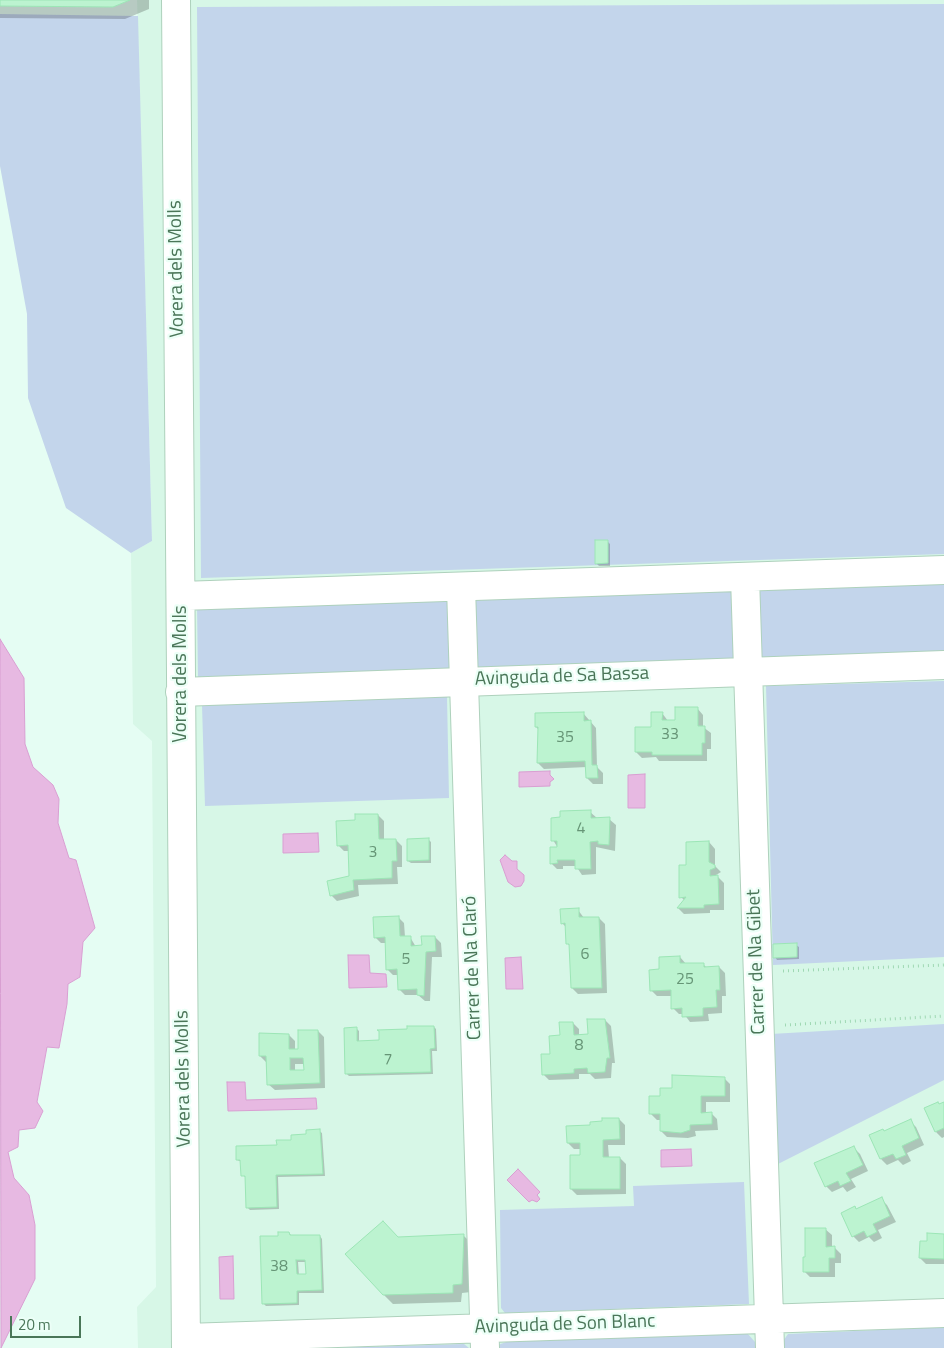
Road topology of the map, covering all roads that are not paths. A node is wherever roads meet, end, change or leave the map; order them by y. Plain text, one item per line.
1 (176, 0) edge
2 (944, 570) edge
3 (745, 577) junction
4 (461, 587) junction
5 (181, 596) junction
6 (944, 665) edge
7 (748, 671) junction
8 (464, 680) junction
9 (180, 692) junction
10 (944, 1313) edge
11 (769, 1318) junction
12 (485, 1338) edge
13 (186, 1343) edge
14 (770, 1348) edge

1 - 5 street, Vorera dels Molls
2 - 3 street
3 - 4 street
3 - 7 street, Carrer de Na Gibet
4 - 5 street
4 - 8 street, Carrer de Na Claró
5 - 9 street, Vorera dels Molls
6 - 7 street, Avinguda de Sa Bassa
7 - 8 street, Avinguda de Sa Bassa
7 - 11 street, Carrer de Na Gibet
8 - 9 street, Avinguda de Sa Bassa
8 - 12 street, Carrer de Na Claró
9 - 13 street, Vorera dels Molls
10 - 11 street, Avinguda de Son Blanc
11 - 12 street, Avinguda de Son Blanc
11 - 14 street, Carrer de Na Gibet
12 - 13 street, Avinguda de Son Blanc

